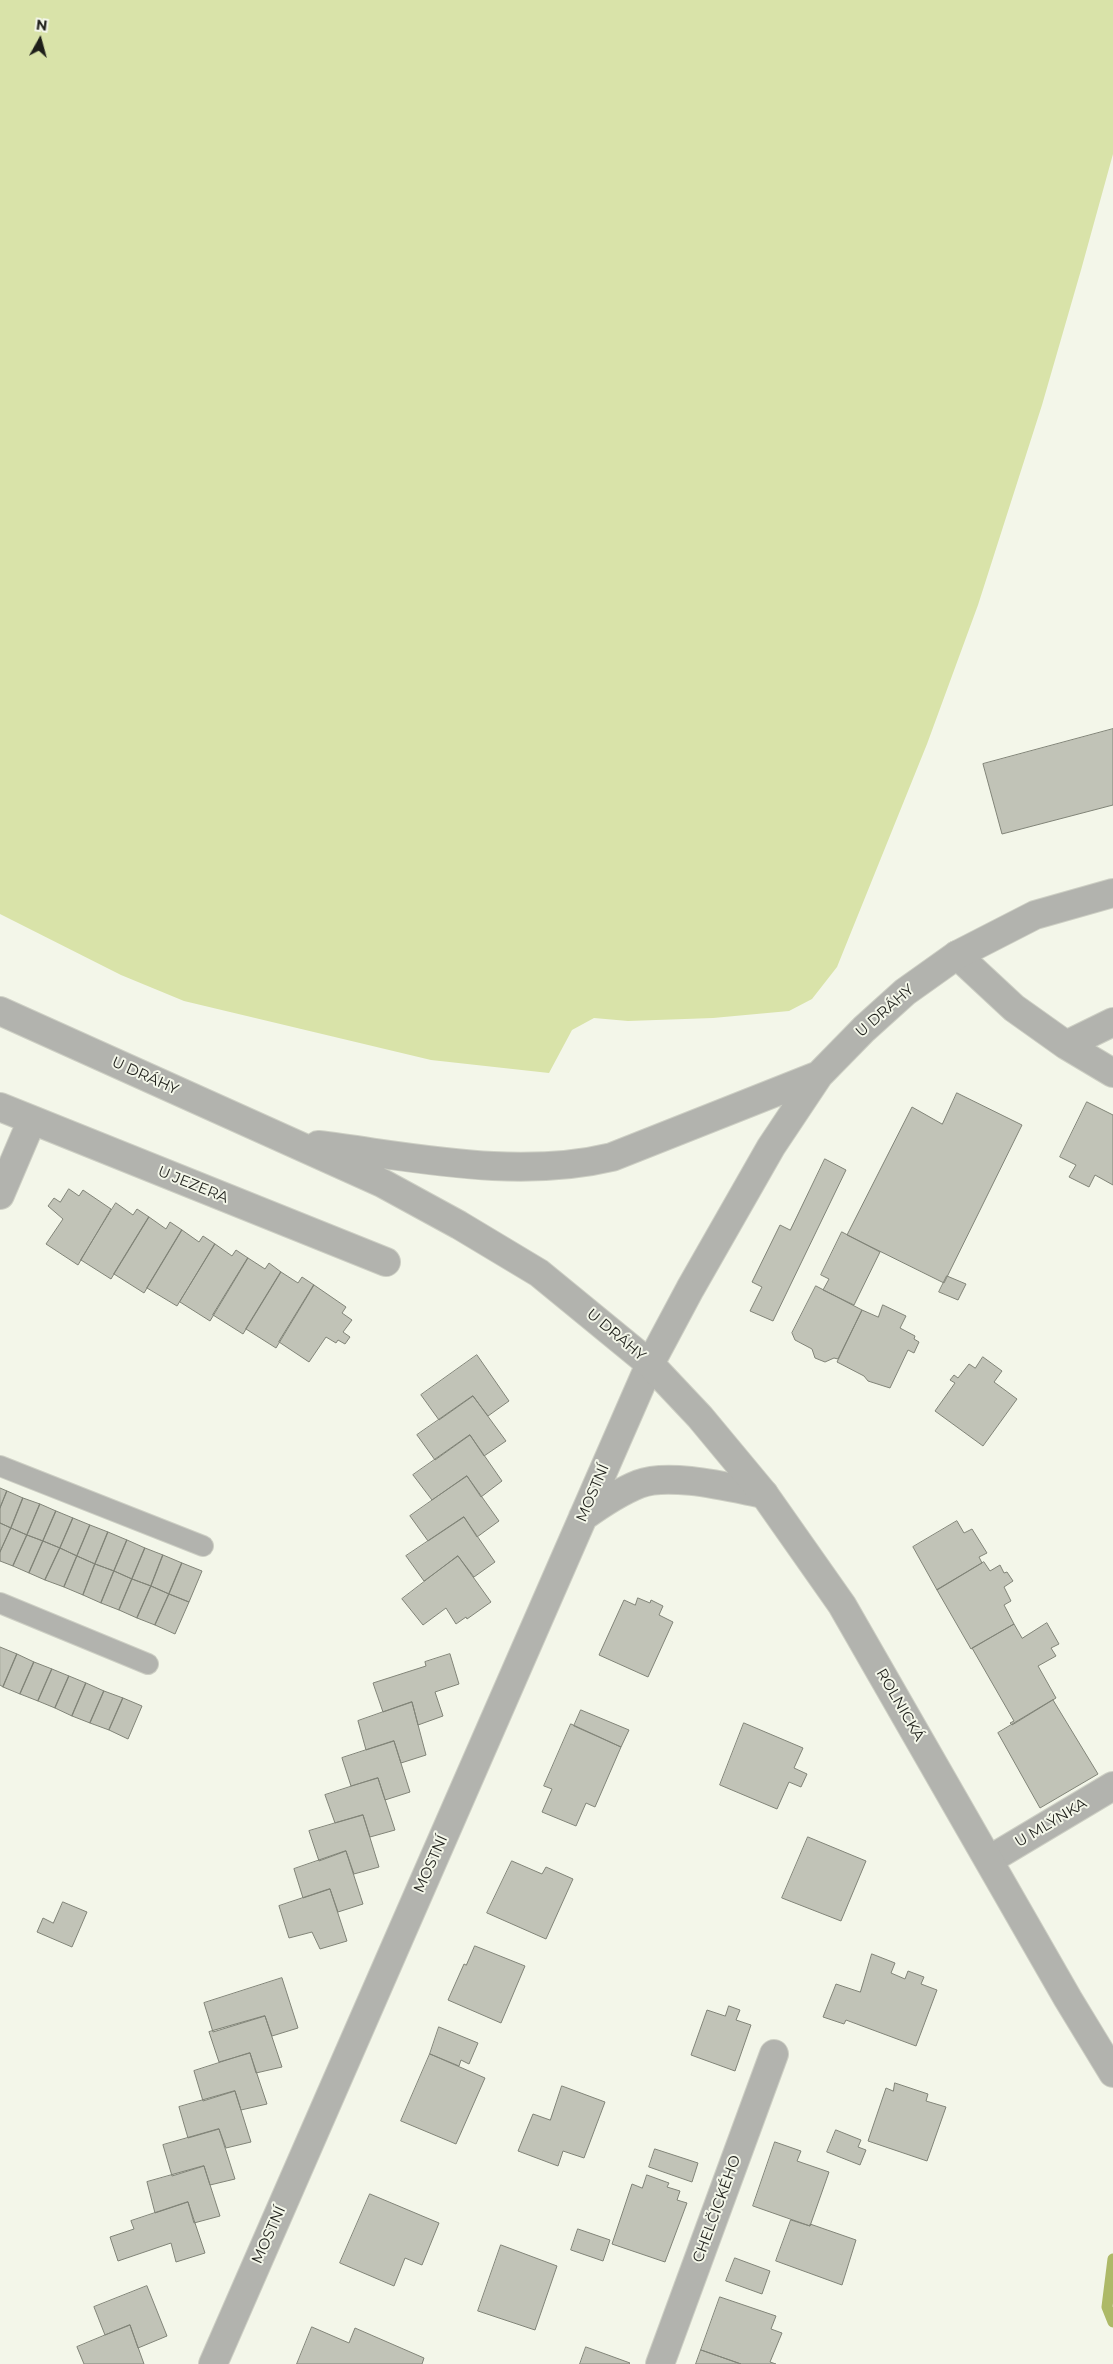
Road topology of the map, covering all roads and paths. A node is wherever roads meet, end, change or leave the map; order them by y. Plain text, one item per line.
1 (1113, 892) edge
2 (957, 955) junction
3 (0, 1011) edge
4 (1113, 1022) edge
5 (1066, 1045) junction
6 (1113, 1073) edge
7 (819, 1074) junction
8 (0, 1107) edge
9 (32, 1120) junction
10 (290, 1141) junction
11 (0, 1194) edge
12 (386, 1262) dead end
13 (650, 1364) junction
14 (0, 1466) edge
15 (764, 1494) junction
16 (583, 1517) junction
17 (203, 1546) dead end
18 (0, 1603) edge
19 (148, 1664) dead end
20 (1113, 1786) edge
21 (989, 1860) junction
22 (774, 2054) dead end
23 (1113, 2073) edge
24 (213, 2364) edge
25 (660, 2364) edge

1 - 2 street, U DRÁHY
2 - 5 street
2 - 7 street, U DRÁHY
3 - 10 street, U DRÁHY
4 - 5 street
5 - 6 street
7 - 10 street, U DRÁHY
7 - 13 street, U DRÁHY
8 - 9 street, U JEZERA
9 - 11 street
9 - 12 street, U JEZERA
10 - 13 street, U DRÁHY
13 - 15 street, ROLNICKÁ
13 - 16 street, MOSTNÍ
14 - 17 lane
15 - 16 street
15 - 21 street, ROLNICKÁ
16 - 24 street, MOSTNÍ
18 - 19 lane
20 - 21 street, U MLÝNKA
21 - 23 street, ROLNICKÁ
22 - 25 street, CHELČICKÉHO

